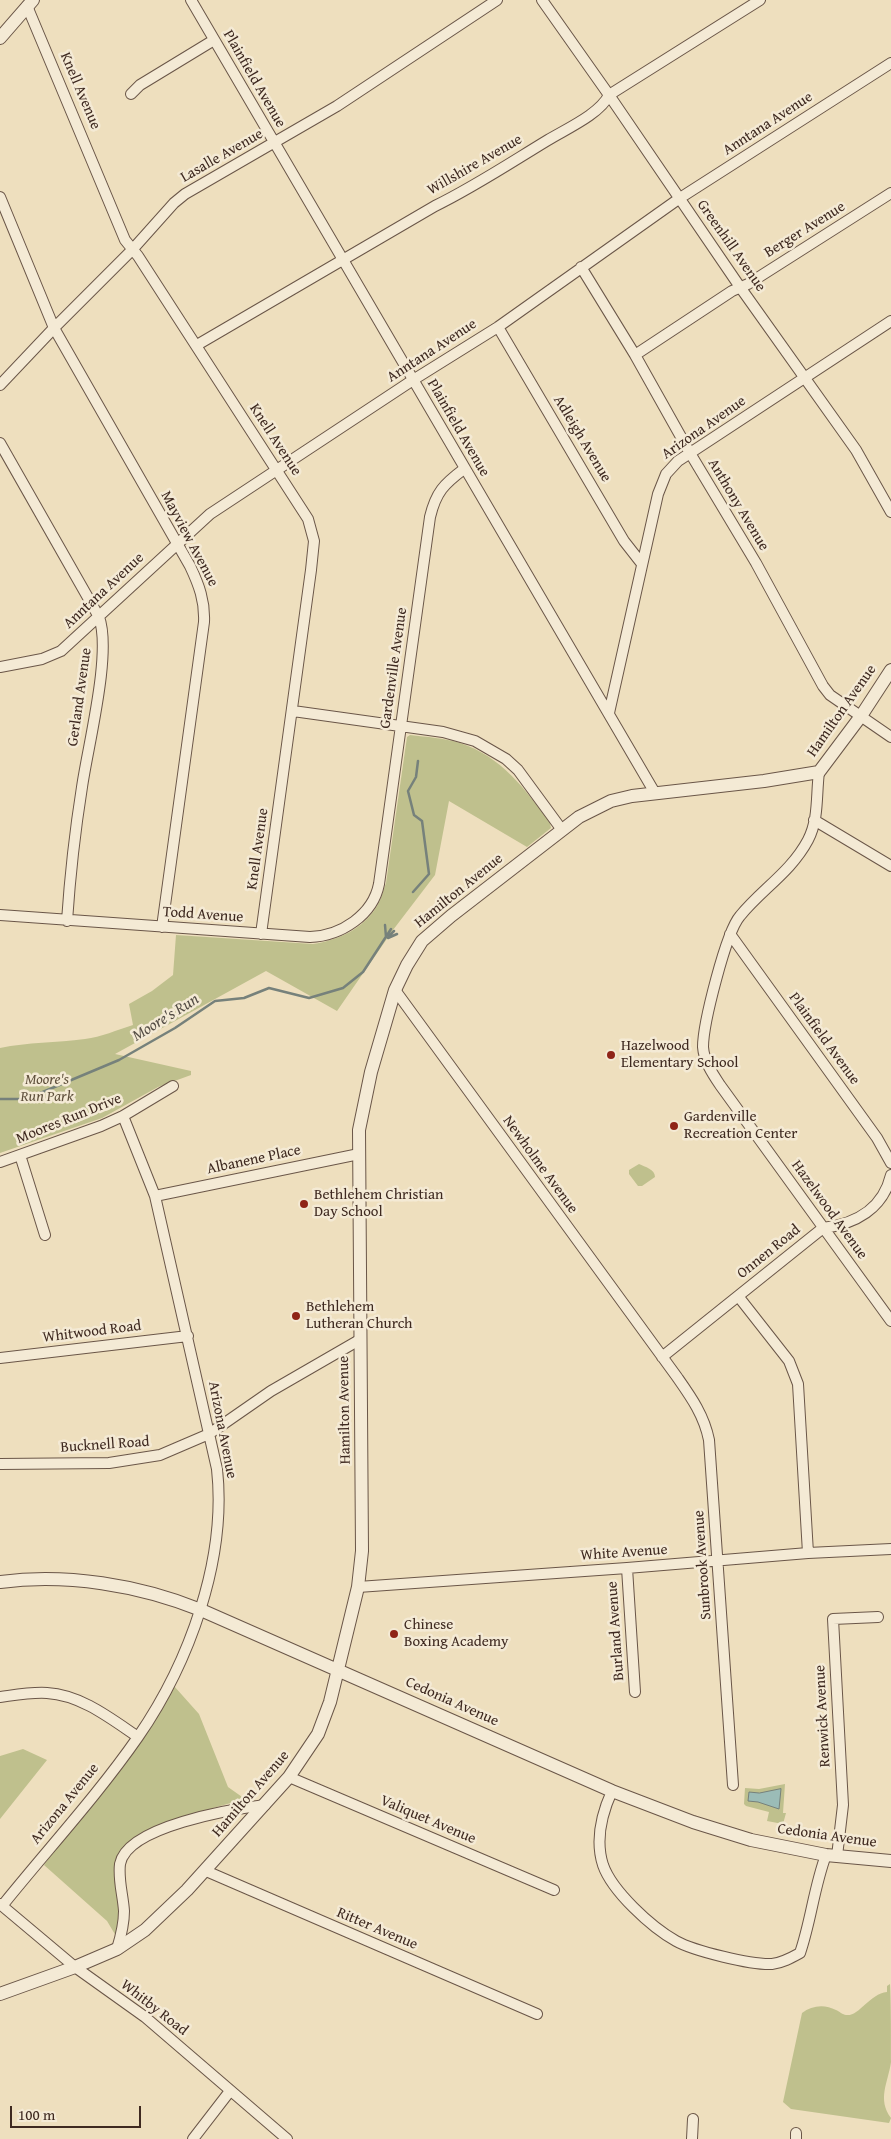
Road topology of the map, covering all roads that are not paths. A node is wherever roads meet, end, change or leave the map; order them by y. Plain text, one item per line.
1 (191, 0) edge
2 (497, 0) edge
3 (542, 0) edge
4 (760, 0) edge
5 (30, 3) edge
6 (0, 38) edge
7 (214, 40) junction
8 (891, 63) edge
9 (131, 94) dead end
10 (610, 95) junction
11 (274, 143) junction
12 (891, 194) edge
13 (0, 197) edge
14 (680, 198) junction
15 (132, 250) junction
16 (343, 260) junction
17 (581, 267) junction
18 (740, 286) junction
19 (891, 321) edge
20 (498, 326) junction
21 (54, 328) junction
22 (197, 346) junction
23 (635, 356) junction
24 (806, 376) junction
25 (413, 380) junction
26 (0, 384) edge
27 (0, 443) edge
28 (690, 453) junction
29 (276, 469) junction
30 (464, 469) junction
31 (891, 512) edge
32 (176, 544) junction
33 (642, 564) junction
34 (99, 617) junction
35 (0, 667) edge
36 (891, 670) edge
37 (293, 711) junction
38 (608, 713) junction
39 (860, 716) junction
40 (401, 726) junction
41 (891, 737) edge
42 (819, 772) junction
43 (655, 793) junction
44 (814, 820) junction
45 (562, 830) junction
46 (891, 866) edge
47 (379, 884) joint
48 (0, 915) edge
49 (67, 921) junction
50 (162, 927) junction
51 (261, 934) junction
52 (730, 934) junction
53 (395, 990) junction
54 (173, 1086) dead end
55 (123, 1116) junction
56 (359, 1154) junction
57 (20, 1155) junction
58 (0, 1162) edge
59 (891, 1163) edge
60 (891, 1176) edge
61 (155, 1196) junction
62 (823, 1228) junction
63 (45, 1235) dead end
64 (738, 1296) junction
65 (891, 1320) edge
66 (188, 1336) junction
67 (361, 1339) junction
68 (662, 1357) junction
69 (0, 1358) edge
70 (209, 1434) junction
71 (0, 1464) edge
72 (891, 1549) edge
73 (808, 1553) junction
74 (716, 1562) junction
75 (627, 1568) junction
76 (0, 1582) edge
77 (358, 1587) junction
78 (200, 1610) junction
79 (878, 1617) dead end
80 (338, 1670) junction
81 (635, 1692) dead end
82 (0, 1697) edge
83 (138, 1737) junction
84 (289, 1777) junction
85 (734, 1785) dead end
86 (612, 1791) junction
87 (265, 1805) junction
88 (831, 1856) junction
89 (891, 1861) edge
90 (206, 1870) junction
91 (554, 1890) dead end
92 (1, 1905) edge
93 (117, 1949) junction
94 (75, 1967) junction
95 (0, 1994) edge
96 (537, 2014) dead end
97 (230, 2091) junction
98 (693, 2119) dead end
99 (193, 2139) edge
100 (287, 2139) edge
101 (692, 2139) edge

1 - 7 street, Plainfield Avenue
2 - 11 street, Lasalle Avenue
3 - 10 street, Greenhill Avenue
4 - 10 street, Willshire Avenue
5 - 6 street
5 - 15 street, Knell Avenue
7 - 9 street
7 - 11 street, Plainfield Avenue
8 - 14 street, Anntana Avenue
10 - 14 street, Greenhill Avenue
10 - 16 street, Willshire Avenue
11 - 15 street, Lasalle Avenue
11 - 16 street, Plainfield Avenue
12 - 18 street, Berger Avenue
13 - 21 street, Mayview Avenue
14 - 17 street, Anntana Avenue
14 - 18 street, Greenhill Avenue
15 - 21 street, Lasalle Avenue
15 - 22 street, Knell Avenue
16 - 22 street, Willshire Avenue
16 - 25 street, Plainfield Avenue
17 - 20 street, Anntana Avenue
17 - 23 street, Anthony Avenue
18 - 23 street, Berger Avenue
18 - 24 street, Greenhill Avenue
19 - 24 street, Arizona Avenue
20 - 25 street, Anntana Avenue
20 - 33 street, Adleigh Avenue
21 - 26 street, Lasalle Avenue
21 - 32 street, Mayview Avenue
22 - 29 street, Knell Avenue
23 - 28 street, Anthony Avenue
24 - 28 street, Arizona Avenue
24 - 31 street, Greenhill Avenue
25 - 29 street, Anntana Avenue
25 - 30 street, Plainfield Avenue
27 - 34 street, Gerland Avenue
28 - 33 street, Arizona Avenue
28 - 39 street, Anthony Avenue
29 - 32 street, Anntana Avenue
29 - 37 street, Knell Avenue
30 - 38 street, Plainfield Avenue
30 - 40 street, Gardenville Avenue
32 - 34 street, Anntana Avenue
32 - 50 street, Mayview Avenue
33 - 38 street, Arizona Avenue
34 - 35 street, Anntana Avenue
34 - 49 street, Gerland Avenue
36 - 39 street, Hamilton Avenue
37 - 40 street
37 - 51 street, Knell Avenue
38 - 43 street, Plainfield Avenue
39 - 41 street, Anthony Avenue
39 - 42 street, Hamilton Avenue
40 - 45 street
40 - 47 street, Gardenville Avenue
42 - 43 street, Hamilton Avenue
42 - 44 street, Hazelwood Avenue
43 - 45 street, Hamilton Avenue
44 - 46 street
44 - 52 street, Hazelwood Avenue
45 - 53 street, Hamilton Avenue
47 - 51 street, Todd Avenue
48 - 49 street, Todd Avenue
49 - 50 street, Todd Avenue
50 - 51 street, Todd Avenue
52 - 59 street, Plainfield Avenue
52 - 62 street, Hazelwood Avenue
53 - 56 street, Hamilton Avenue
53 - 68 street, Newholme Avenue
54 - 55 street, Moores Run Drive
55 - 57 street, Moores Run Drive
55 - 61 street, Arizona Avenue
56 - 61 street, Albanene Place
56 - 67 street, Hamilton Avenue
57 - 58 street, Moores Run Drive
57 - 63 street
60 - 62 street, Onnen Road
61 - 66 street, Arizona Avenue
62 - 64 street, Onnen Road
62 - 65 street, Hazelwood Avenue
64 - 68 street, Onnen Road
64 - 73 street
66 - 69 street, Whitwood Road
66 - 70 street, Arizona Avenue
67 - 70 street, Bucknell Road
67 - 77 street, Hamilton Avenue
68 - 74 street, Sunbrook Avenue
70 - 71 street, Bucknell Road
70 - 78 street, Arizona Avenue
72 - 73 street, White Avenue
73 - 74 street, White Avenue
74 - 75 street, White Avenue
74 - 85 street, Sunbrook Avenue
75 - 77 street, White Avenue
75 - 81 street, Burland Avenue
76 - 78 street, Cedonia Avenue
77 - 80 street, Hamilton Avenue
78 - 80 street, Cedonia Avenue
78 - 83 street, Arizona Avenue
79 - 88 street, Renwick Avenue
80 - 84 street, Hamilton Avenue
80 - 86 street, Cedonia Avenue
82 - 83 street
83 - 92 street, Arizona Avenue
84 - 87 street, Hamilton Avenue
84 - 91 street, Valiquet Avenue
86 - 88 street, Cedonia Avenue
86 - 88 street
87 - 90 street, Hamilton Avenue
87 - 93 street
88 - 89 street, Cedonia Avenue
90 - 93 street, Hamilton Avenue
90 - 96 street, Ritter Avenue
92 - 94 street, Whitby Road
93 - 94 street, Hamilton Avenue
94 - 95 street, Hamilton Avenue
94 - 97 street, Whitby Road
97 - 99 street
97 - 100 street, Whitby Road
98 - 101 street

